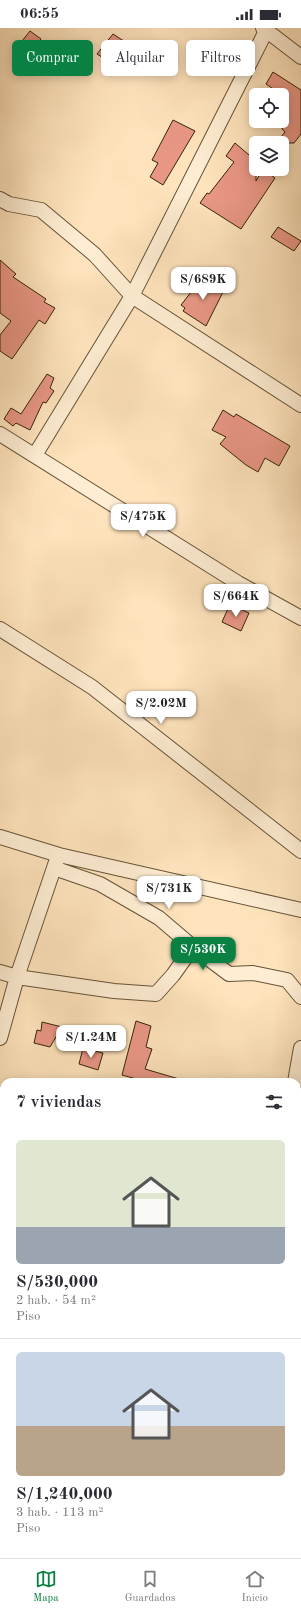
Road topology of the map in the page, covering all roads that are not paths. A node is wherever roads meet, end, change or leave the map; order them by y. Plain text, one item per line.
1 (265, 29) edge
2 (301, 57) edge
3 (0, 199) edge
4 (132, 296) junction
5 (301, 404) edge
6 (0, 434) edge
7 (35, 455) junction
8 (301, 618) edge
9 (0, 629) edge
10 (0, 837) edge
11 (301, 851) edge
12 (56, 862) junction
13 (301, 910) edge
14 (193, 947) junction
15 (0, 972) edge
16 (17, 977) junction
17 (301, 998) edge
18 (0, 1038) edge
19 (301, 1048) edge
20 (296, 1078) edge

1 - 2 street
1 - 4 street
3 - 4 street
4 - 5 street
4 - 7 street
6 - 7 street
7 - 8 street
9 - 11 street
10 - 12 street
12 - 13 street
12 - 14 street
12 - 16 street
14 - 16 street
14 - 17 street
15 - 16 street
16 - 18 street
19 - 20 street

